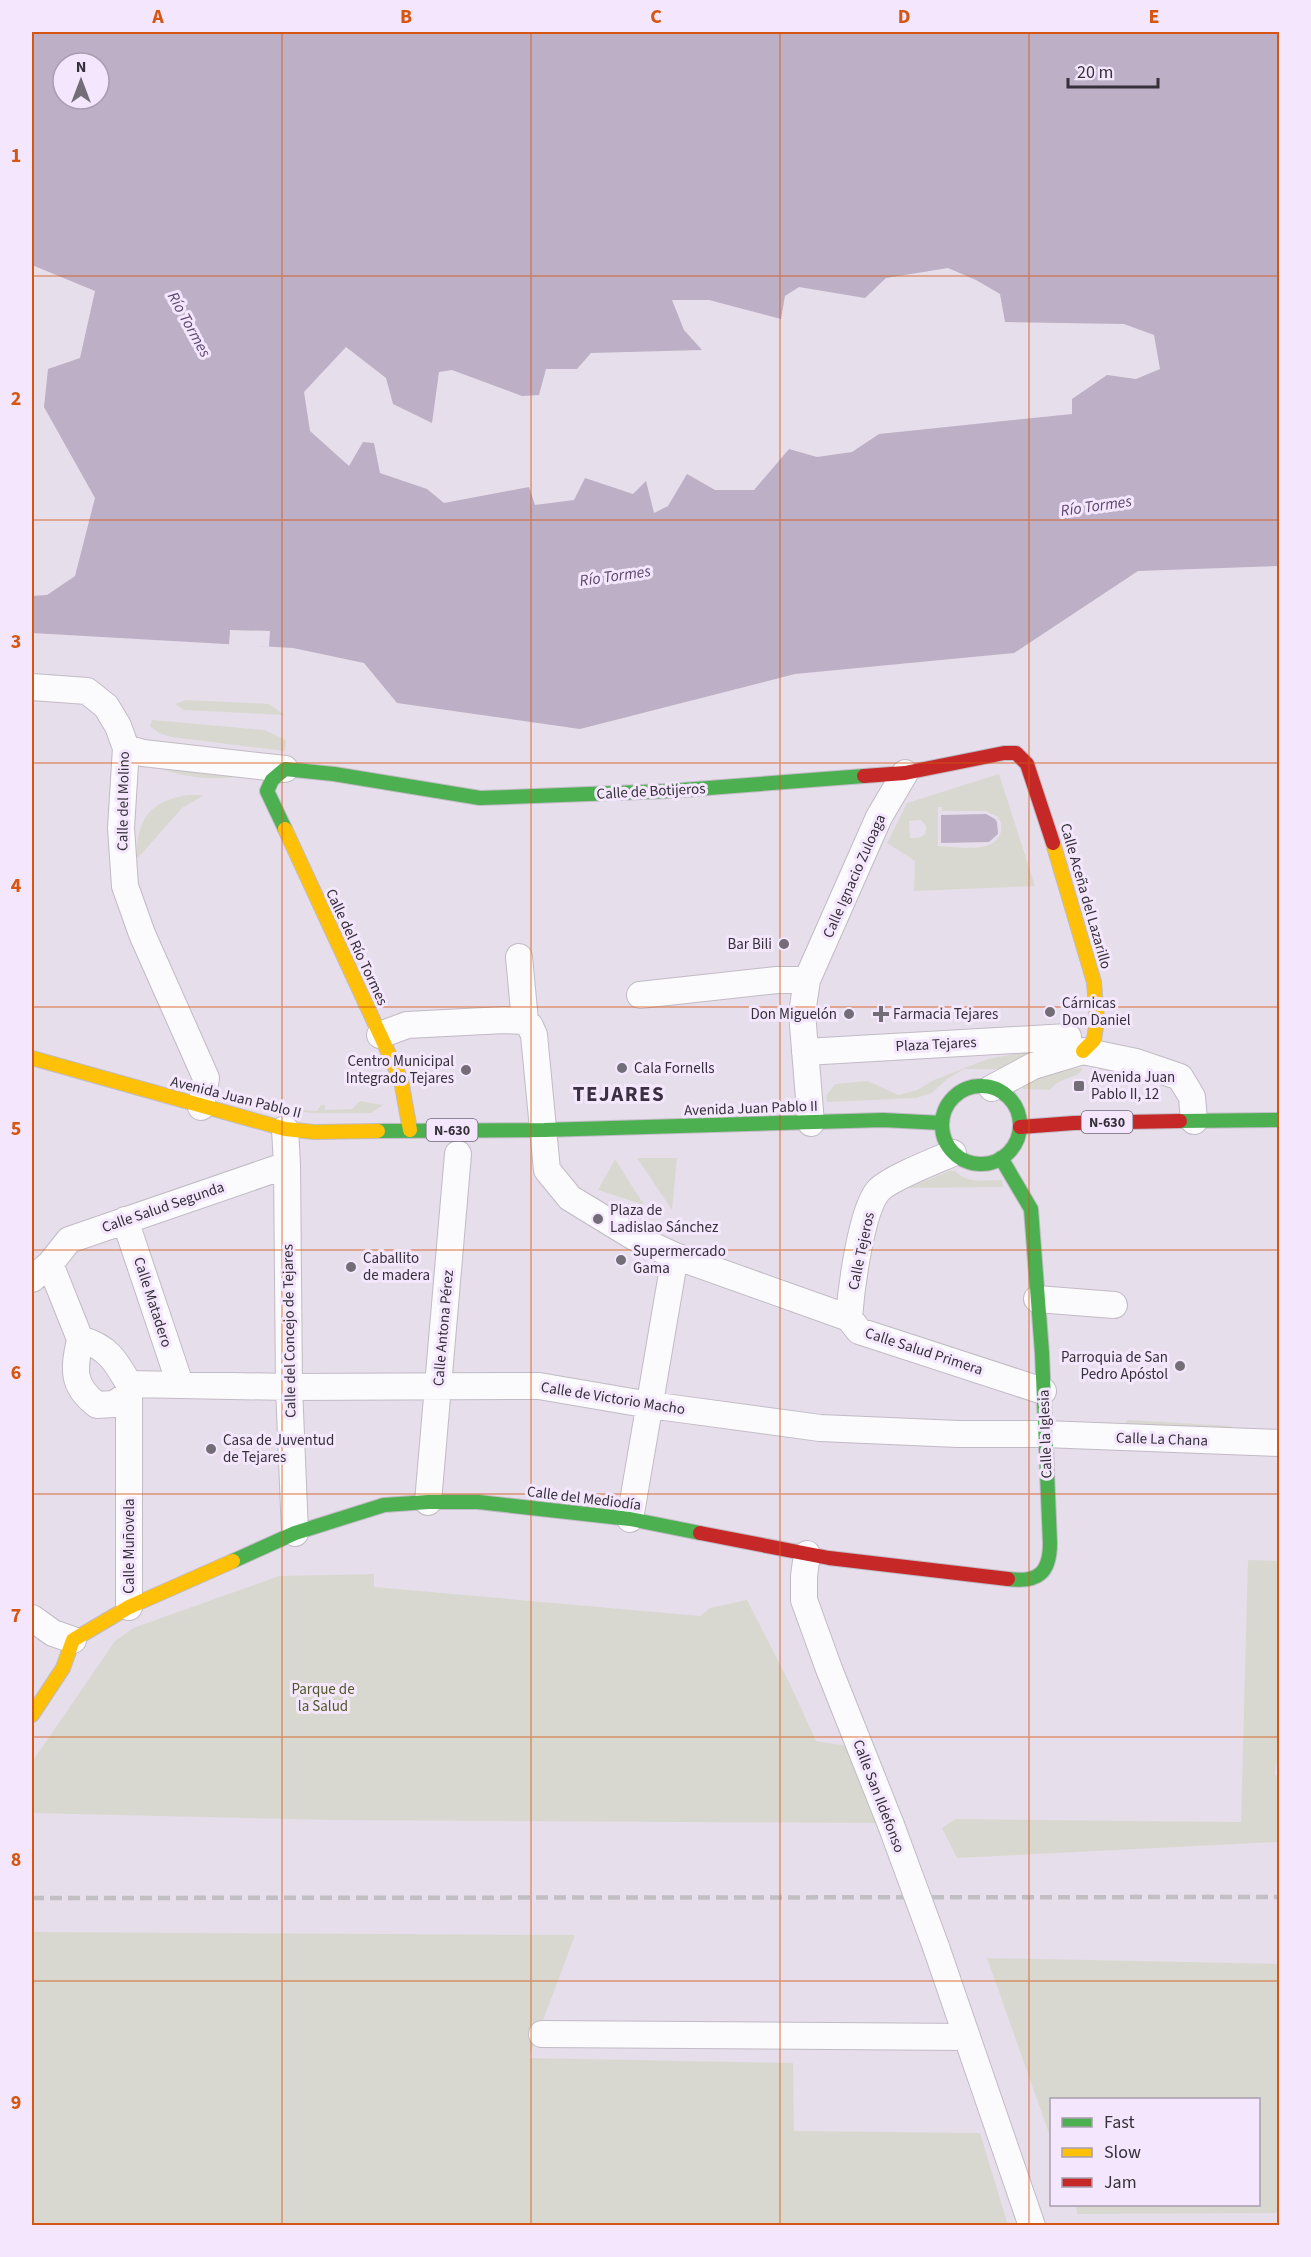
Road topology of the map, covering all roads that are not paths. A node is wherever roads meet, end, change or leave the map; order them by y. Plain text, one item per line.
1 (32, 687) edge
2 (126, 747) junction
3 (1016, 753) joint
4 (905, 773) junction
5 (279, 774) junction
6 (519, 957) dead end
7 (807, 980) junction
8 (640, 995) dead end
9 (525, 1021) junction
10 (380, 1035) junction
11 (1075, 1044) junction
12 (805, 1052) junction
13 (32, 1058) edge
14 (992, 1088) junction
15 (201, 1107) junction
16 (1280, 1120) edge
17 (1194, 1121) junction
18 (811, 1124) junction
19 (942, 1124) junction
20 (1020, 1127) junction
21 (285, 1129) junction
22 (410, 1130) junction
23 (544, 1130) junction
24 (953, 1153) junction
25 (458, 1154) dead end
26 (1001, 1158) junction
27 (287, 1165) junction
28 (125, 1220) junction
29 (675, 1256) junction
30 (41, 1271) edge
31 (1037, 1299) junction
32 (1114, 1305) dead end
33 (849, 1318) junction
34 (80, 1339) junction
35 (180, 1384) junction
36 (438, 1386) junction
37 (289, 1387) junction
38 (129, 1389) junction
39 (1043, 1391) junction
40 (650, 1405) junction
41 (1044, 1434) junction
42 (1280, 1443) edge
43 (429, 1502) junction
44 (630, 1519) junction
45 (295, 1533) junction
46 (807, 1554) junction
47 (1047, 1568) joint
48 (129, 1607) junction
49 (32, 1618) edge
50 (74, 1640) junction
51 (34, 1707) edge
52 (542, 2034) dead end
53 (967, 2037) junction
54 (1032, 2226) edge

1 - 2 street, Calle del Molino
2 - 5 street, Calle de Botijeros
2 - 15 street, Calle del Molino
3 - 4 main road, Calle de Botijeros
3 - 11 main road, Calle Aceña del Lazarillo
4 - 5 main road, Calle de Botijeros
4 - 7 street, Calle Ignacio Zuloaga
5 - 10 main road, Calle del Río Tormes
6 - 9 street
7 - 8 street
7 - 12 street, Calle Ignacio Zuloaga
9 - 10 street
9 - 23 street
10 - 22 main road, Calle del Río Tormes
11 - 12 street, Plaza Tejares
11 - 14 street, Plaza Tejares
11 - 17 street, Plaza Tejares
12 - 18 street, Calle Ignacio Zuloaga
13 - 15 main road, Avenida Juan Pablo II / N-630
14 - 19 main road
14 - 20 main road
15 - 21 main road, Avenida Juan Pablo II / N-630
16 - 17 main road, N-630
17 - 20 main road, N-630
18 - 19 main road, Avenida Juan Pablo II / N-630
18 - 23 main road, Avenida Juan Pablo II / N-630
19 - 24 main road
20 - 26 main road
21 - 22 main road, Avenida Juan Pablo II / N-630
21 - 27 street, Calle del Concejo de Tejares
22 - 23 main road, Avenida Juan Pablo II / N-630
23 - 29 street
24 - 26 main road
24 - 33 street, Calle Tejeros
25 - 36 street, Calle Antona Pérez
26 - 31 main road, Calle la Iglesia
27 - 28 street, Calle Salud Segunda
27 - 37 street, Calle del Concejo de Tejares
28 - 30 street, Calle Salud Segunda
28 - 35 street, Calle Matadero
29 - 33 street, Calle Salud Primera
29 - 40 street
30 - 34 street
31 - 32 street
31 - 39 main road, Calle la Iglesia
33 - 39 street, Calle Salud Primera
34 - 38 street
34 - 38 street
35 - 37 street, Calle de Victorio Macho
35 - 38 street, Calle de Victorio Macho
36 - 37 street, Calle de Victorio Macho
36 - 40 street, Calle de Victorio Macho
36 - 43 street, Calle Antona Pérez
37 - 45 street, Calle del Concejo de Tejares
38 - 48 street, Calle Muñovela
39 - 41 main road, Calle la Iglesia
40 - 41 street, Calle de Victorio Macho
40 - 44 street
41 - 42 street, Calle La Chana
41 - 47 main road, Calle la Iglesia
43 - 44 main road, Calle del Mediodía
43 - 45 main road, Calle del Mediodía
44 - 46 main road, Calle del Mediodía
45 - 48 main road, Calle del Mediodía
46 - 47 main road, Calle del Mediodía
46 - 53 street, Calle San Ildefonso, bridge
48 - 50 main road, Calle Muñovela
49 - 50 street
50 - 51 main road
52 - 53 street
53 - 54 street, Calle San Ildefonso

